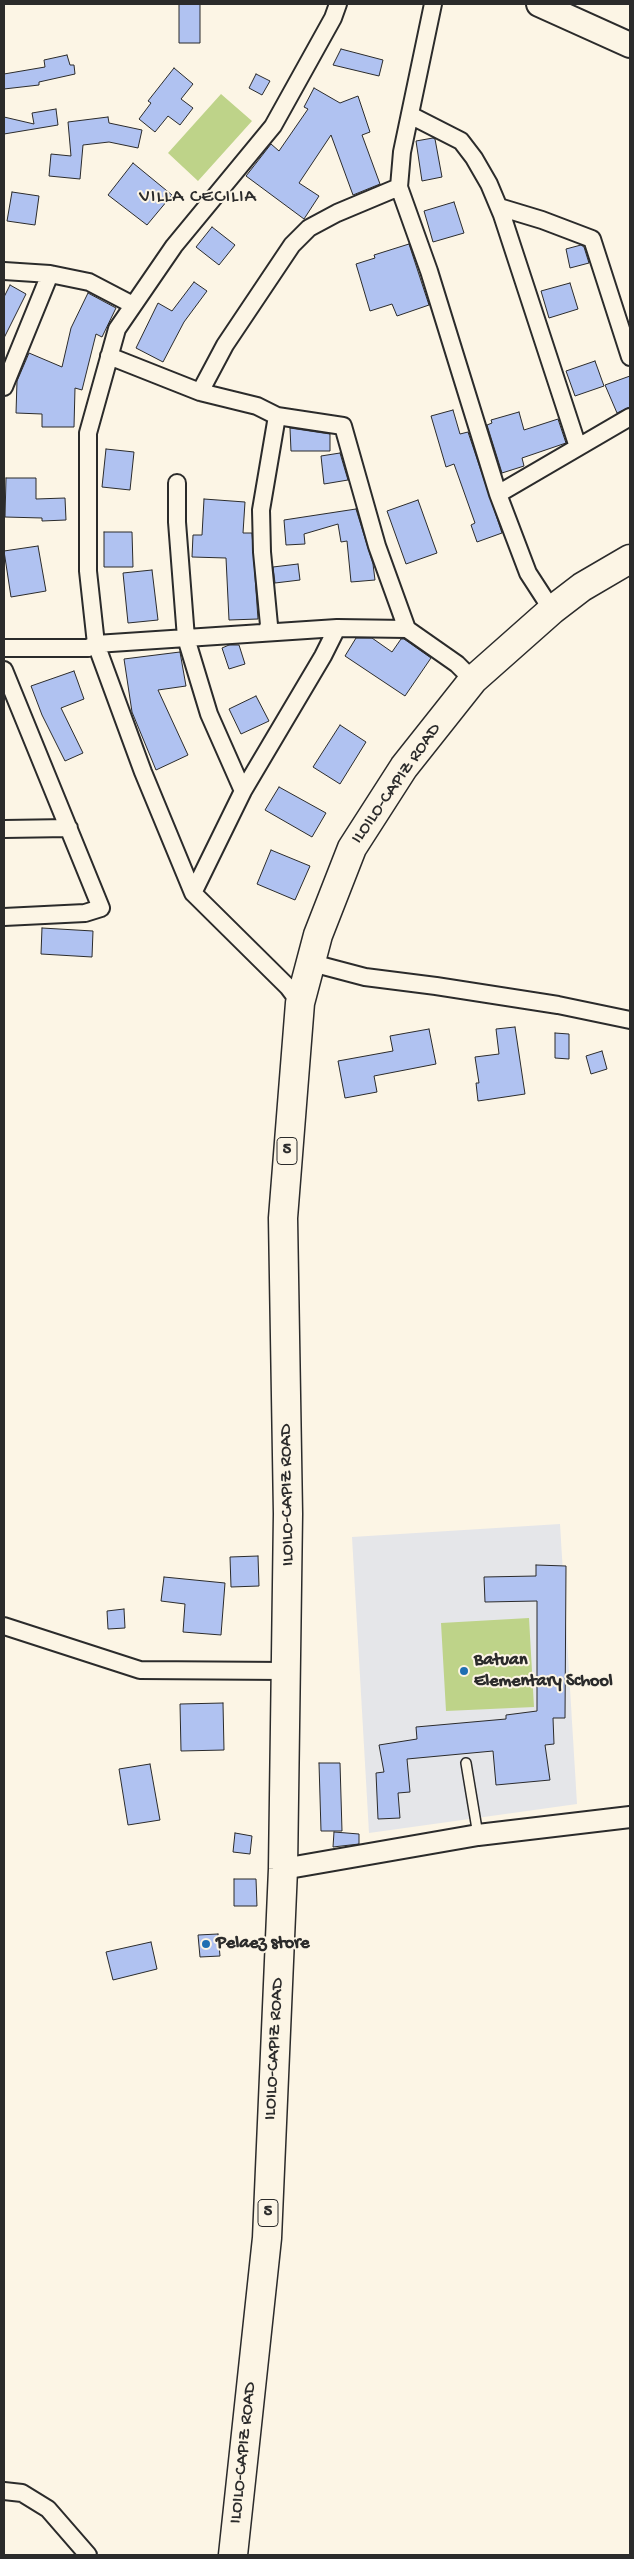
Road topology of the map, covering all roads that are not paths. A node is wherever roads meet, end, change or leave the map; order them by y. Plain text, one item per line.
1 (338, 4) edge
2 (433, 4) edge
3 (539, 4) edge
4 (630, 45) edge
5 (410, 115) junction
6 (399, 187) junction
7 (499, 207) junction
8 (4, 271) edge
9 (50, 274) junction
10 (132, 306) junction
11 (109, 356) junction
12 (630, 357) edge
13 (4, 387) edge
14 (200, 392) junction
15 (277, 416) junction
16 (630, 417) edge
17 (578, 447) junction
18 (177, 483) dead end
19 (498, 494) junction
20 (630, 559) edge
21 (552, 610) junction
22 (337, 628) junction
23 (407, 628) junction
24 (266, 632) junction
25 (186, 638) junction
26 (96, 644) junction
27 (4, 648) edge
28 (4, 670) edge
29 (473, 680) junction
30 (244, 791) junction
31 (68, 828) junction
32 (4, 829) edge
33 (193, 893) junction
34 (4, 917) edge
35 (312, 963) junction
36 (300, 1003) junction
37 (630, 1020) edge
38 (4, 1626) edge
39 (285, 1672) junction
40 (466, 1763) dead end
41 (630, 1818) edge
42 (478, 1835) junction
43 (284, 1869) junction
44 (4, 2490) edge
45 (88, 2555) edge
46 (233, 2555) edge

1 - 10 street
2 - 5 street
3 - 4 main road
5 - 6 street
5 - 7 street
6 - 14 street
6 - 19 street
7 - 12 street
7 - 17 street
8 - 9 street
9 - 10 street
9 - 13 street
10 - 11 street
11 - 14 street
11 - 26 street
14 - 15 street
15 - 23 street
15 - 24 street
16 - 17 street
17 - 19 street
18 - 25 street
19 - 21 street
20 - 21 highway, ILOILO-CAPIZ ROAD / 5
21 - 29 highway, ILOILO-CAPIZ ROAD / 5
22 - 23 street
22 - 24 street
22 - 30 street
23 - 29 street
24 - 25 street
25 - 26 street
25 - 30 street
26 - 27 street
26 - 33 street
28 - 31 street
29 - 35 highway, ILOILO-CAPIZ ROAD / 5
30 - 33 street
31 - 32 street
31 - 34 street
33 - 36 street
35 - 36 highway, ILOILO-CAPIZ ROAD / 5
35 - 37 street
36 - 39 highway, ILOILO-CAPIZ ROAD / 5
38 - 39 street
39 - 43 highway, ILOILO-CAPIZ ROAD / 5
40 - 42 lane
41 - 42 street
42 - 43 street
43 - 46 highway, ILOILO-CAPIZ ROAD / 5
44 - 45 street

